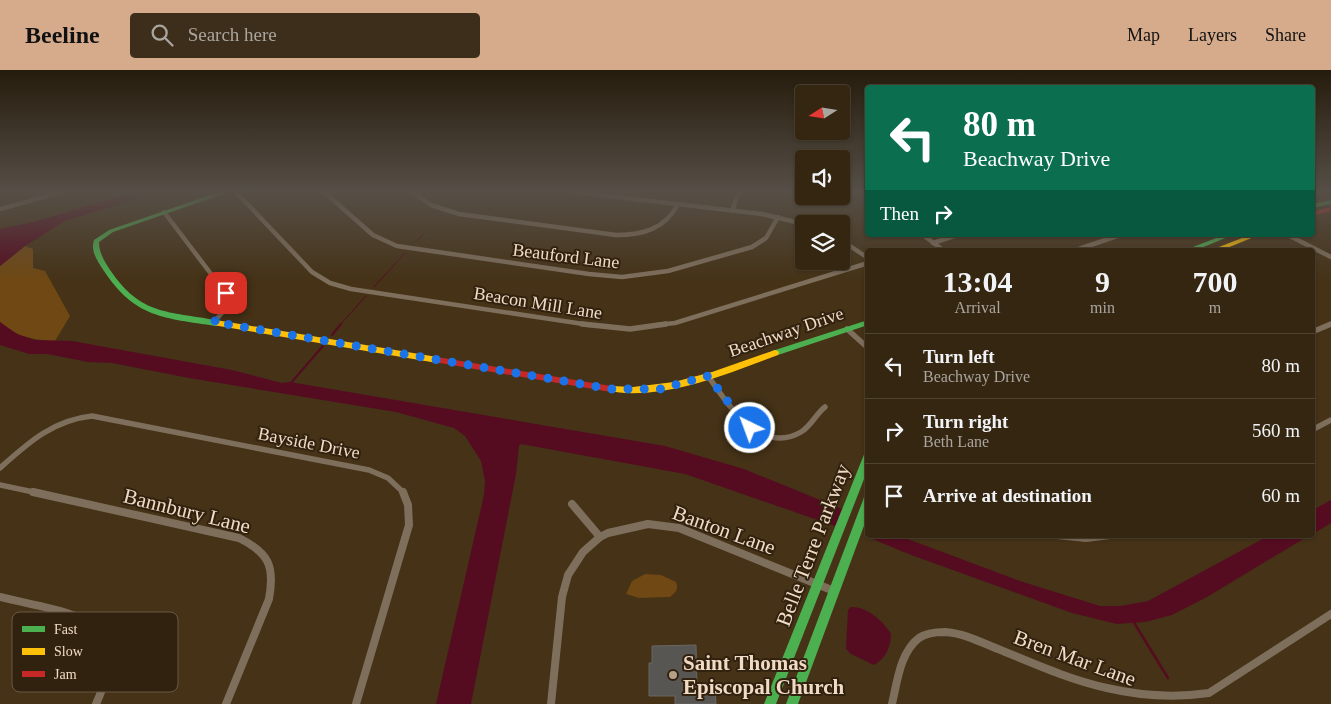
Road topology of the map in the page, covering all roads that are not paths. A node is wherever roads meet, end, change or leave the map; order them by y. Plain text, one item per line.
1 (140, 221) edge
2 (171, 221) edge
3 (263, 221) edge
4 (357, 221) edge
5 (510, 221) edge
6 (668, 221) edge
7 (776, 221) edge
8 (926, 237) edge
9 (950, 237) edge
10 (1114, 237) edge
11 (1225, 237) edge
12 (1251, 237) edge
13 (1292, 237) edge
14 (933, 242) junction
15 (850, 246) edge
16 (940, 248) edge
17 (1082, 248) edge
18 (1194, 248) edge
19 (1220, 248) edge
20 (1314, 248) edge
21 (1315, 248) edge
22 (1322, 252) junction
23 (1315, 255) edge
24 (865, 256) edge
25 (1331, 257) edge
26 (865, 264) edge
27 (214, 322) junction
28 (865, 323) edge
29 (1331, 324) edge
30 (847, 329) junction
31 (1315, 331) edge
32 (865, 345) edge
33 (708, 376) junction
34 (825, 406) dead end
35 (1331, 420) edge
36 (1315, 428) edge
37 (0, 468) edge
38 (865, 469) edge
39 (0, 485) edge
40 (572, 504) dead end
41 (865, 508) edge
42 (600, 537) junction
43 (816, 584) junction
44 (834, 591) junction
45 (0, 597) edge
46 (61, 612) edge
47 (1331, 614) edge
48 (101, 692) edge
49 (96, 704) edge
50 (226, 704) edge
51 (356, 704) edge
52 (551, 704) edge
53 (770, 704) edge
54 (792, 704) edge
55 (892, 704) edge

1 - 27 street, Beachway Drive
2 - 27 street
3 - 26 street, Beacon Mill Lane
4 - 7 street, Beauford Lane
5 - 6 street
8 - 14 street
9 - 14 street
10 - 17 street
11 - 18 street
12 - 19 street
13 - 20 street
14 - 16 street
15 - 24 street
21 - 22 street
22 - 23 street
22 - 25 street
27 - 33 street, Beachway Drive
28 - 30 street, Beachway Drive
29 - 31 street
30 - 32 street
30 - 33 street, Beachway Drive
33 - 34 street
35 - 36 street
37 - 51 street, Bayside Drive
38 - 43 street, Belle Terre Parkway
39 - 50 street, Bannbury Lane
40 - 42 street
41 - 44 street, Belle Terre Parkway
42 - 43 street, Banton Lane
42 - 52 street, Banton Lane
43 - 44 street, Banton Lane
43 - 53 street, Belle Terre Parkway
44 - 54 street, Belle Terre Parkway
45 - 46 street
47 - 55 street, Bren Mar Lane
48 - 49 street

